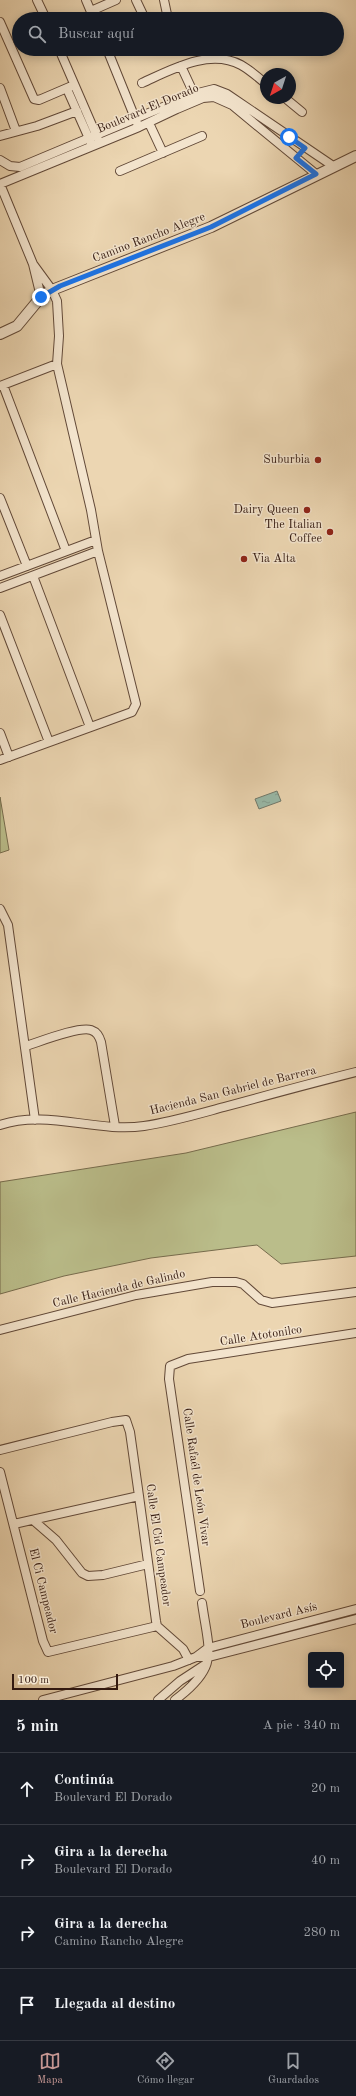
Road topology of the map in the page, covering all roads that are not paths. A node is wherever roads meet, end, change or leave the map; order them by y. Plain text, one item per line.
1 (37, 0) edge
2 (116, 0) edge
3 (136, 0) edge
4 (164, 0) edge
5 (89, 1) edge
6 (43, 12) edge
7 (91, 12) edge
8 (97, 12) edge
9 (142, 12) edge
10 (167, 12) edge
11 (0, 22) edge
12 (12, 50) edge
13 (15, 56) edge
14 (60, 56) edge
15 (110, 56) edge
16 (181, 66) junction
17 (260, 79) edge
18 (142, 83) dead end
19 (71, 87) junction
20 (0, 88) edge
21 (194, 94) junction
22 (292, 104) edge
23 (77, 111) junction
24 (302, 112) dead end
25 (136, 119) junction
26 (267, 122) junction
27 (148, 123) junction
28 (139, 127) junction
29 (261, 130) junction
30 (16, 131) junction
31 (0, 136) edge
32 (202, 136) dead end
33 (93, 137) junction
34 (97, 145) junction
35 (305, 148) junction
36 (163, 153) junction
37 (356, 156) edge
38 (296, 158) junction
39 (0, 160) edge
40 (333, 166) junction
41 (120, 172) dead end
42 (316, 174) junction
43 (0, 184) edge
44 (33, 264) junction
45 (52, 290) junction
46 (41, 297) junction
47 (0, 334) edge
48 (57, 364) junction
49 (1, 386) edge
50 (0, 498) edge
51 (96, 540) junction
52 (66, 551) junction
53 (98, 551) junction
54 (27, 566) junction
55 (0, 576) edge
56 (33, 576) junction
57 (0, 588) edge
58 (0, 615) edge
59 (90, 727) junction
60 (0, 733) edge
61 (49, 742) junction
62 (9, 757) junction
63 (0, 760) edge
64 (0, 909) edge
65 (26, 1046) junction
66 (356, 1072) edge
67 (35, 1120) junction
68 (0, 1125) edge
69 (115, 1126) junction
70 (356, 1292) edge
71 (0, 1330) edge
72 (356, 1333) edge
73 (170, 1366) joint
74 (0, 1450) edge
75 (0, 1472) edge
76 (139, 1496) junction
77 (33, 1520) junction
78 (14, 1524) junction
79 (148, 1564) junction
80 (200, 1591) dead end
81 (202, 1603) dead end
82 (356, 1609) edge
83 (335, 1614) junction
84 (356, 1619) edge
85 (338, 1624) junction
86 (157, 1626) junction
87 (278, 1629) junction
88 (282, 1638) junction
89 (208, 1648) junction
90 (192, 1658) junction
91 (208, 1660) junction
92 (165, 1697) edge
93 (43, 1700) edge
94 (158, 1700) edge
95 (175, 1700) edge

1 - 6 street
2 - 8 street
3 - 9 street
4 - 10 street
5 - 7 street
11 - 12 street
13 - 19 street
14 - 19 street
15 - 25 street
16 - 17 street
16 - 18 street
16 - 21 street
19 - 23 street
19 - 33 street
20 - 30 street
21 - 25 street, Boulevard El Dorado
21 - 26 street, Boulevard El Dorado
22 - 24 street
23 - 30 street
23 - 33 street
25 - 28 street
25 - 33 street, Boulevard El Dorado
26 - 29 street
26 - 35 street, Boulevard El Dorado
27 - 28 street, Boulevard El Dorado
27 - 29 street, Boulevard El Dorado
27 - 36 street
28 - 34 street, Boulevard El Dorado
29 - 38 street, Boulevard El Dorado
30 - 31 street
32 - 36 street
33 - 34 street
33 - 39 street, Boulevard El Dorado
34 - 43 street, Boulevard El Dorado
35 - 38 street
35 - 40 street, Boulevard El Dorado
36 - 41 street
37 - 40 street
38 - 42 street, Boulevard El Dorado
40 - 42 street
42 - 45 street, Camino Rancho Alegre
43 - 44 street, Boulevard El Dorado
44 - 45 street, Boulevard El Dorado
44 - 46 street, Boulevard El Dorado
45 - 46 street, Camino Rancho Alegre
45 - 48 street, Boulevard El Dorado
46 - 47 street, Camino Rancho Alegre
48 - 49 street
48 - 51 street, Boulevard El Dorado
49 - 52 street
50 - 54 street
51 - 52 street
51 - 53 street, Boulevard El Dorado
52 - 54 street
53 - 56 street
53 - 59 street, Boulevard El Dorado
54 - 55 street
56 - 57 street
56 - 59 street
58 - 61 street
59 - 61 street, Boulevard El Dorado
60 - 62 street
61 - 62 street, Boulevard El Dorado
62 - 63 street, Boulevard El Dorado
64 - 65 street
65 - 67 street
65 - 69 street
66 - 69 street, Hacienda San Gabriel de Barrera
67 - 68 street, Hacienda San Gabriel de Barrera
67 - 69 street, Hacienda San Gabriel de Barrera
70 - 71 street, Calle Hacienda de Galindo
72 - 73 street, Calle Atotonilco
73 - 80 street, Calle Rafaél de León Vivar
74 - 76 street, Calle El Cid Campeador
75 - 78 street, El Ci Campeador
76 - 77 street
76 - 79 street, Calle El Cid Campeador
77 - 78 street
77 - 79 street
78 - 86 street, El Ci Campeador
79 - 86 street, Calle El Cid Campeador
81 - 89 street
82 - 83 street, Boulevard Asís
83 - 85 street
83 - 87 street, Boulevard Asís
84 - 85 street, Boulevard Asís
85 - 88 street, Boulevard Asís
86 - 90 street
87 - 88 street
87 - 89 street, Boulevard Asís
88 - 91 street, Boulevard Asís
89 - 90 street
89 - 91 street
90 - 91 street
90 - 93 street
91 - 92 street
91 - 95 street
92 - 94 street

